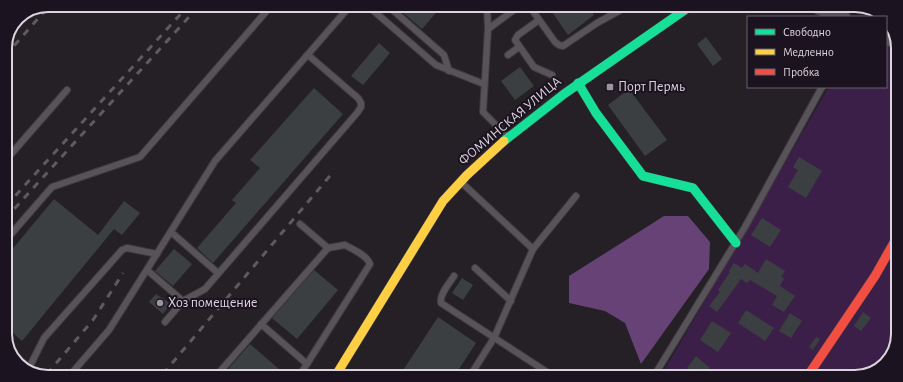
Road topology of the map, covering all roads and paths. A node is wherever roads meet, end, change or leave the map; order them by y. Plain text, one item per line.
1 (266, 12) edge
2 (345, 12) edge
3 (375, 12) edge
4 (395, 12) edge
5 (487, 12) edge
6 (511, 12) edge
7 (533, 12) edge
8 (616, 12) edge
9 (683, 12) edge
10 (830, 12) edge
11 (841, 16) edge
12 (539, 20) junction
13 (488, 29) junction
14 (519, 47) junction
15 (308, 55) junction
16 (508, 56) dead end
17 (449, 71) junction
18 (552, 76) dead end
19 (578, 83) junction
20 (484, 84) junction
21 (821, 88) edge
22 (67, 90) dead end
23 (508, 137) junction
24 (12, 153) edge
25 (459, 181) junction
26 (576, 196) dead end
27 (300, 224) dead end
28 (171, 232) junction
29 (12, 233) edge
30 (736, 243) junction
31 (328, 248) junction
32 (891, 249) edge
33 (533, 250) junction
34 (157, 254) junction
35 (475, 268) dead end
36 (147, 270) junction
37 (218, 273) junction
38 (454, 276) dead end
39 (183, 301) junction
40 (511, 301) junction
41 (165, 322) dead end
42 (261, 324) junction
43 (494, 338) junction
44 (307, 364) junction
45 (30, 365) edge
46 (74, 370) edge
47 (221, 370) edge
48 (303, 370) edge
49 (339, 370) edge
50 (474, 370) edge
51 (544, 370) edge
52 (658, 370) edge
53 (812, 370) edge

1 - 29 lane
2 - 15 lane
3 - 17 lane
4 - 17 lane
5 - 13 lane
6 - 13 lane
7 - 12 lane
8 - 12 lane
9 - 19 street, ФОМИНСКАЯ УЛИЦА
10 - 11 street
12 - 14 lane
13 - 20 lane
14 - 16 lane
14 - 18 lane
15 - 28 lane
15 - 37 lane
17 - 20 lane
19 - 23 street, ФОМИНСКАЯ УЛИЦА
19 - 30 street
20 - 23 lane
21 - 30 lane
22 - 24 lane
23 - 25 street, ФОМИНСКАЯ УЛИЦА
25 - 33 lane
25 - 49 street, ФОМИНСКАЯ УЛИЦА
26 - 33 lane
27 - 31 lane
28 - 34 lane
28 - 37 lane
30 - 52 lane
31 - 42 lane
31 - 44 lane
32 - 53 street
33 - 40 lane
34 - 36 lane
34 - 45 lane
35 - 40 lane
36 - 39 lane
36 - 46 lane
37 - 39 lane
38 - 43 lane
39 - 41 lane
40 - 43 lane
42 - 44 lane
42 - 47 lane
43 - 50 lane
43 - 51 lane
44 - 48 lane

